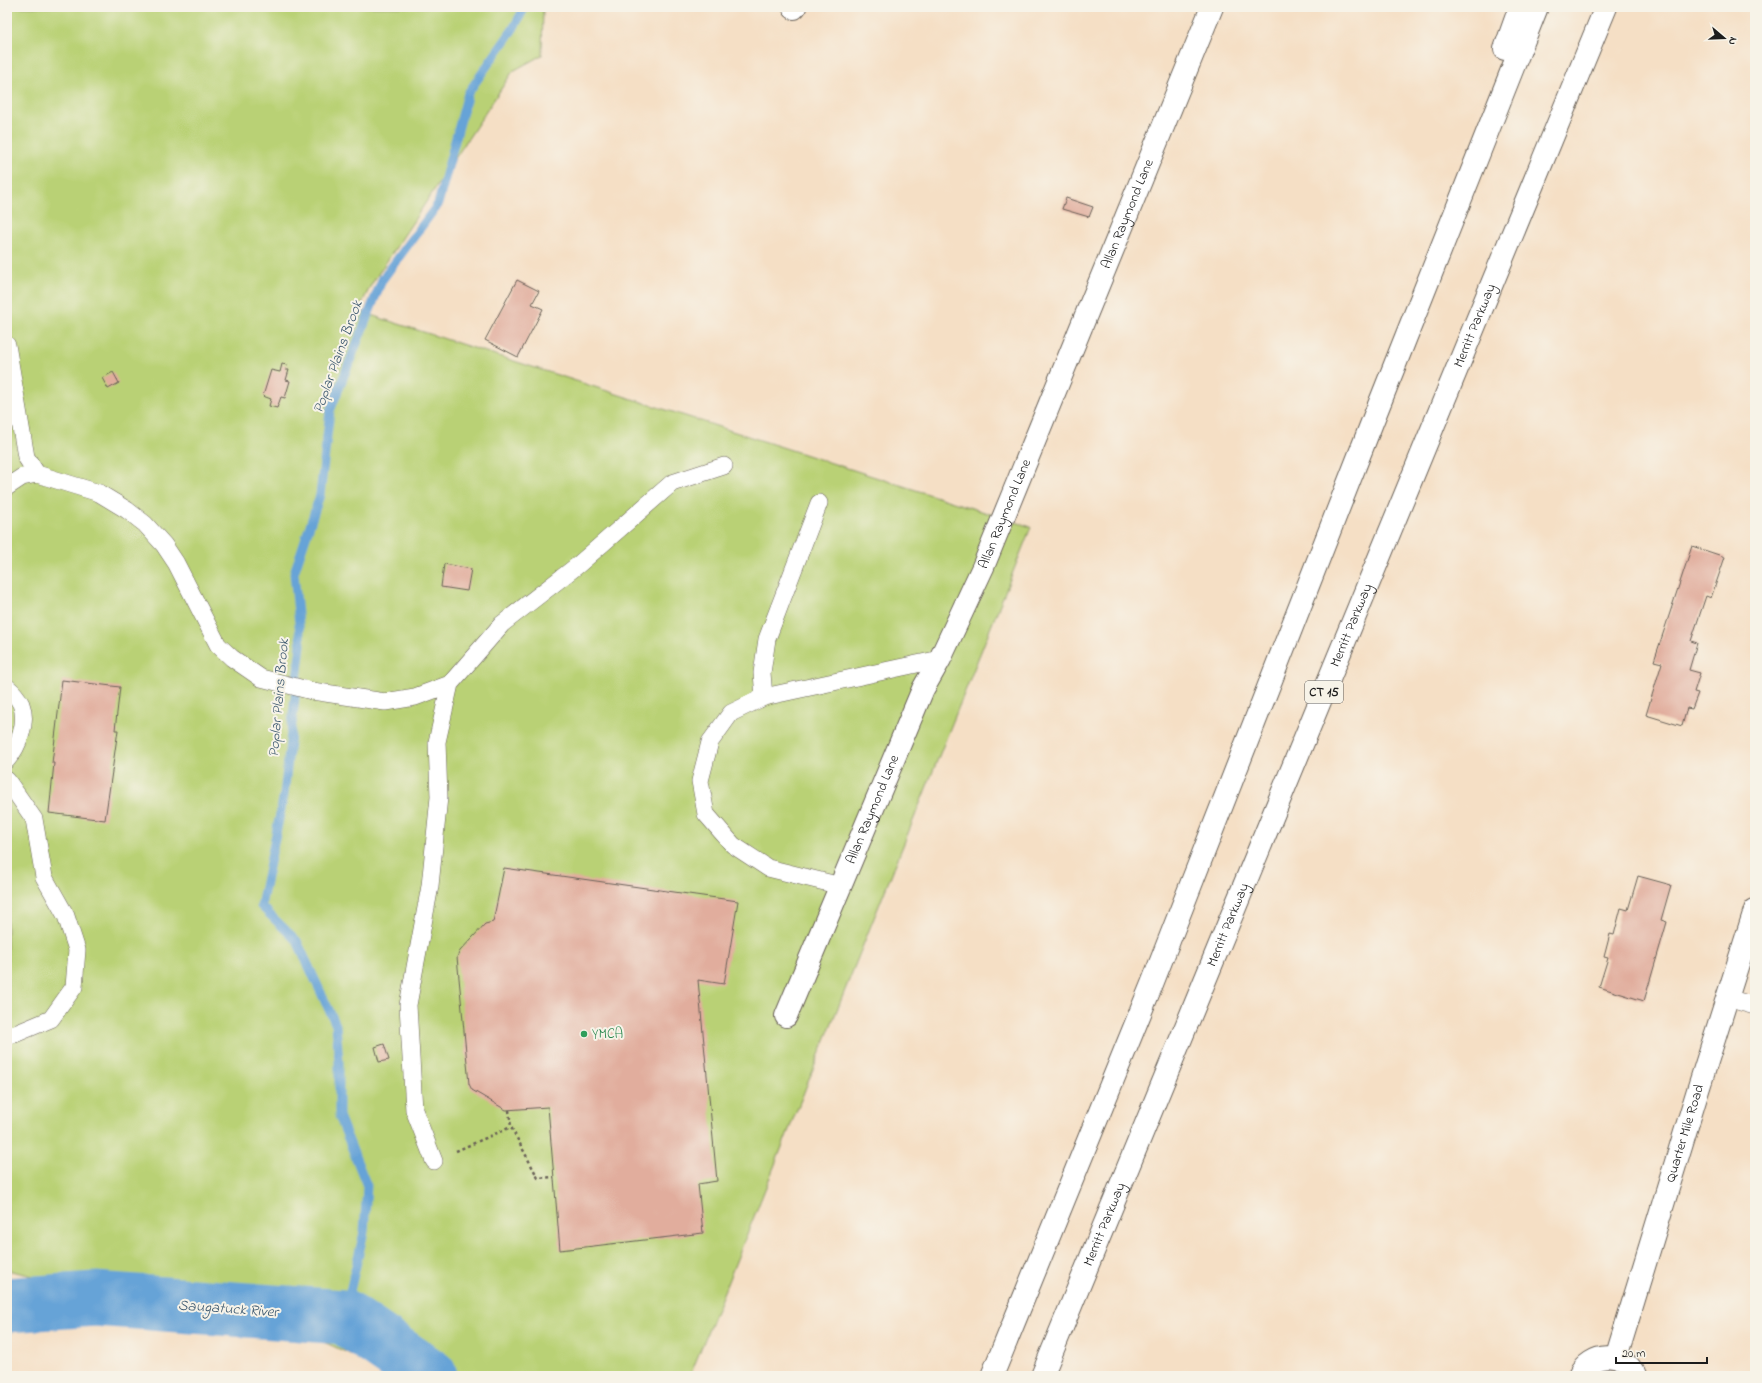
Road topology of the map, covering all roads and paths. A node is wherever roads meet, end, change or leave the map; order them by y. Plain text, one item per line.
1 (1212, 7) edge
2 (1520, 7) edge
3 (1537, 7) edge
4 (1606, 7) edge
5 (7, 345) edge
6 (1372, 420) junction
7 (724, 466) dead end
8 (37, 474) junction
9 (7, 487) edge
10 (819, 503) dead end
11 (940, 659) junction
12 (450, 684) junction
13 (7, 687) edge
14 (764, 697) junction
15 (7, 760) edge
16 (7, 780) edge
17 (841, 886) junction
18 (1755, 910) edge
19 (1727, 998) junction
20 (1755, 1006) edge
21 (786, 1016) dead end
22 (7, 1035) edge
23 (509, 1110) dead end
24 (511, 1127) junction
25 (434, 1161) joint
26 (554, 1177) dead end
27 (1616, 1358) junction
28 (992, 1376) edge
29 (1042, 1376) edge
30 (1579, 1376) edge
31 (1635, 1376) edge

1 - 11 main road, Allan Raymond Lane
2 - 6 main road
3 - 6 main road
4 - 29 main road, Merritt Parkway / CT 15
5 - 8 lane
6 - 28 main road
7 - 12 lane
8 - 9 lane
8 - 12 lane
10 - 14 lane
11 - 14 lane
11 - 17 main road, Allan Raymond Lane
12 - 25 lane
13 - 15 lane
14 - 17 lane
16 - 22 lane
17 - 21 main road, Allan Raymond Lane
18 - 19 main road, Quarter Mile Road
19 - 20 lane
19 - 27 main road, Quarter Mile Road
23 - 24 path
24 - 25 path
24 - 26 path
27 - 30 main road
27 - 31 main road

